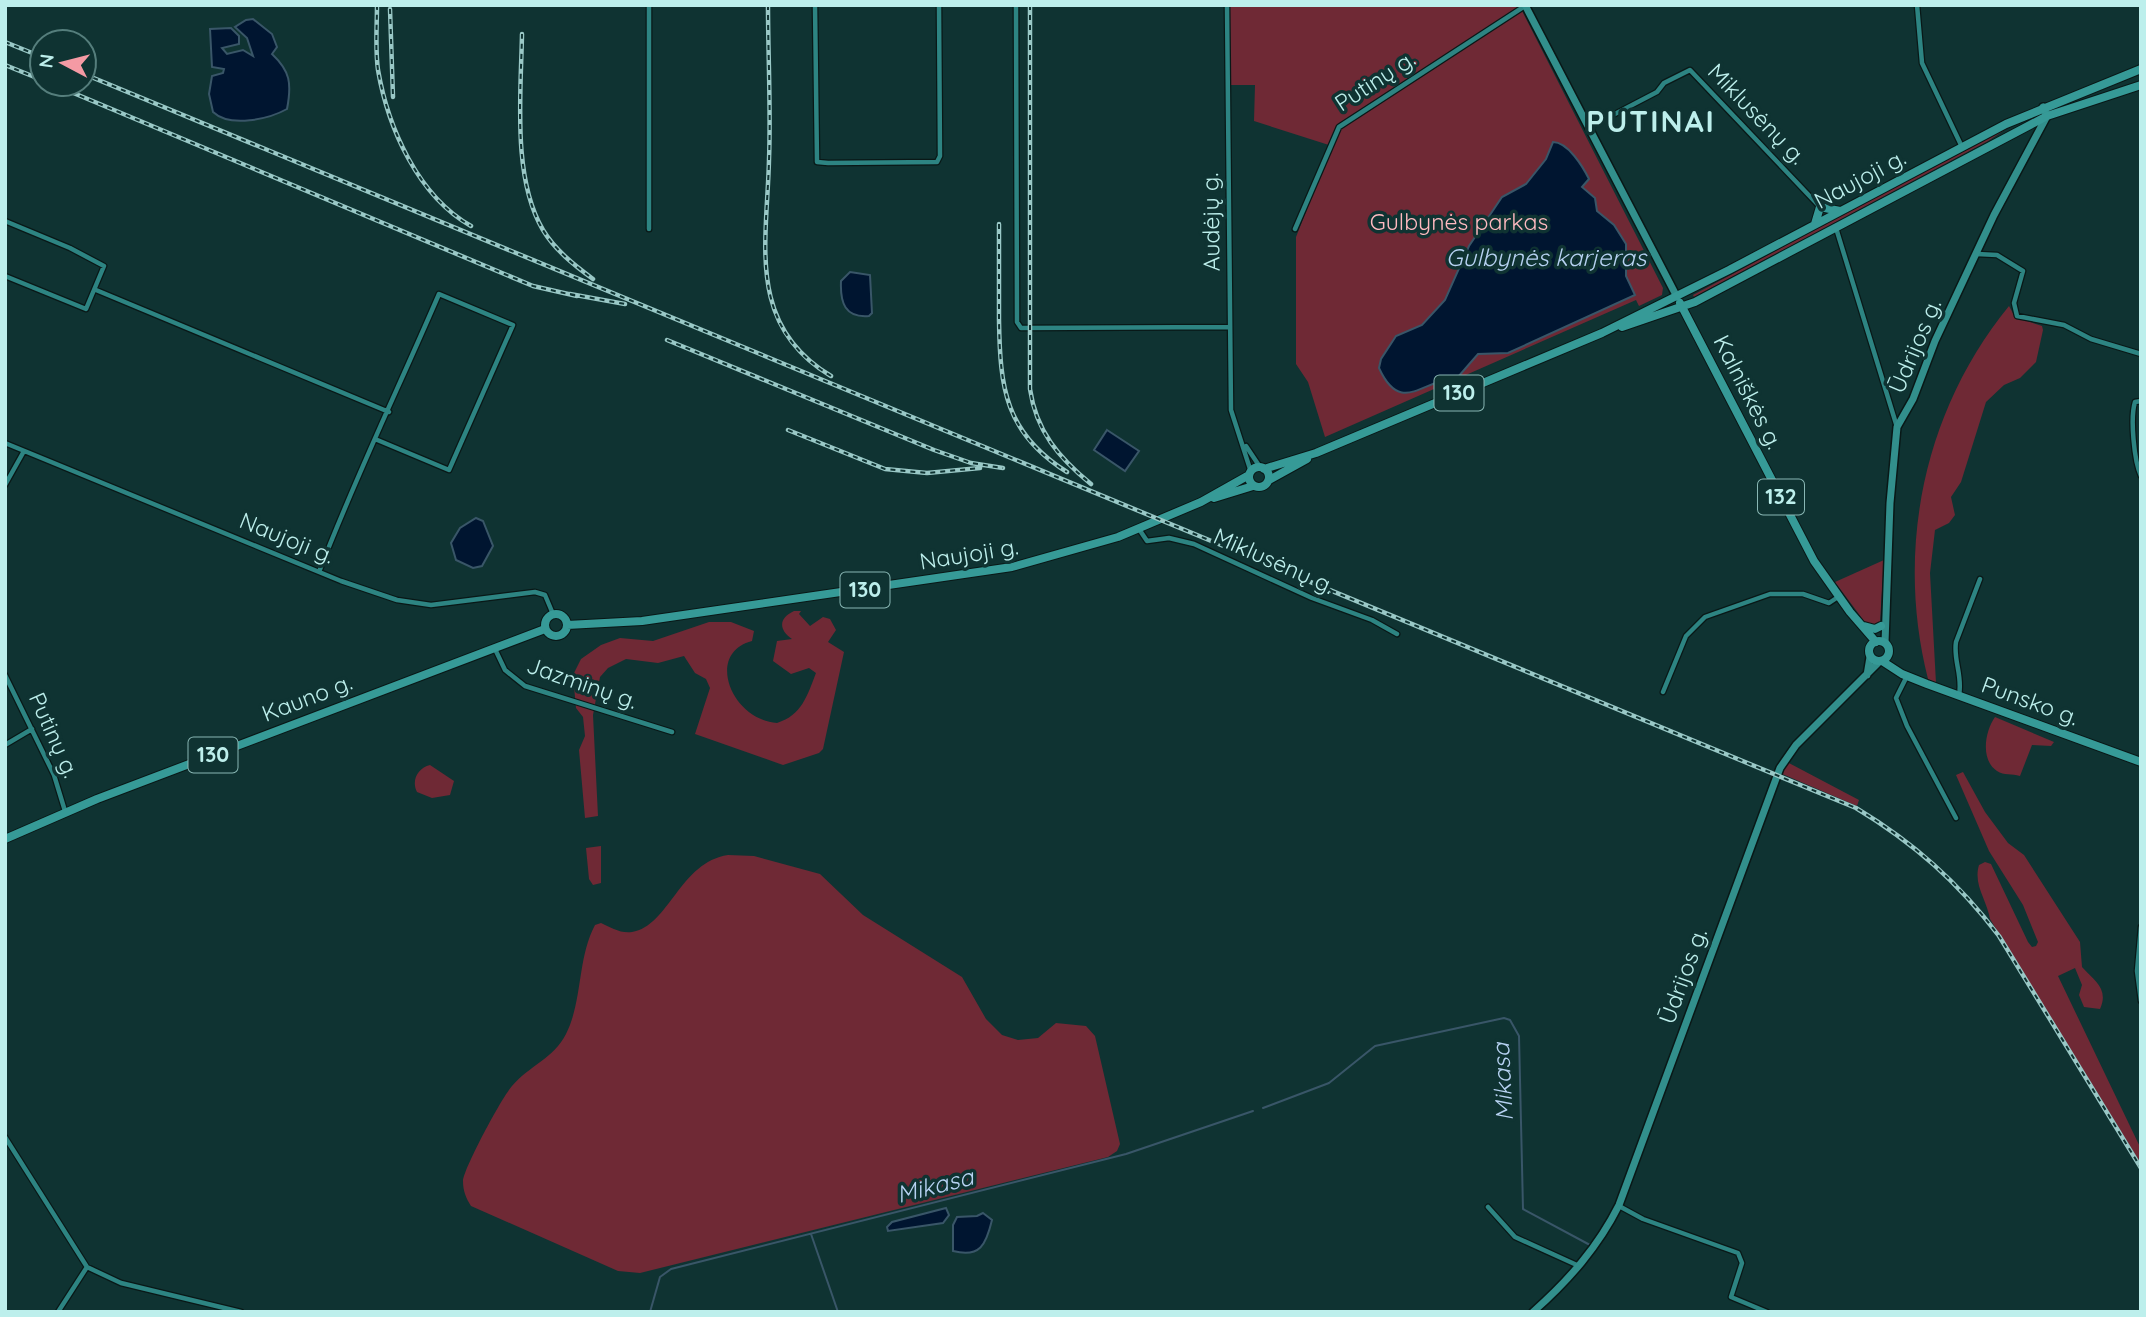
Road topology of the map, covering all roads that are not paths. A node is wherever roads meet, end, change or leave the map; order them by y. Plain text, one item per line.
1 (649, 5) edge
2 (815, 5) edge
3 (939, 5) edge
4 (1016, 5) edge
5 (1227, 5) edge
6 (1917, 5) edge
7 (1525, 6) edge
8 (2141, 69) edge
9 (2141, 85) edge
10 (2043, 107) junction
11 (2047, 117) junction
12 (1589, 128) junction
13 (1962, 147) junction
14 (1820, 207) junction
15 (1840, 211) junction
16 (5, 221) edge
17 (1815, 224) junction
18 (1836, 226) junction
19 (649, 229) dead end
20 (1295, 229) dead end
21 (1977, 254) junction
22 (5, 275) edge
23 (96, 290) junction
24 (1677, 297) junction
25 (1682, 307) junction
26 (1230, 327) junction
27 (1602, 333) junction
28 (2141, 354) edge
29 (2141, 401) edge
30 (389, 412) junction
31 (1896, 427) junction
32 (1241, 436) junction
33 (375, 439) junction
34 (5, 443) edge
35 (24, 450) junction
36 (1316, 453) junction
37 (1262, 468) junction
38 (1250, 474) junction
39 (2141, 476) edge
40 (1269, 480) junction
41 (5, 485) edge
42 (1254, 486) junction
43 (1201, 502) junction
44 (1139, 529) junction
45 (319, 572) junction
46 (1980, 579) dead end
47 (1839, 596) junction
48 (1850, 612) junction
49 (552, 614) junction
50 (1883, 622) junction
51 (567, 625) junction
52 (1862, 625) junction
53 (545, 629) junction
54 (1397, 634) dead end
55 (1875, 646) junction
56 (494, 648) junction
57 (1888, 653) junction
58 (1881, 661) junction
59 (5, 675) edge
60 (1907, 675) junction
61 (1866, 679) junction
62 (1663, 692) dead end
63 (1958, 695) junction
64 (32, 729) junction
65 (672, 732) dead end
66 (5, 745) edge
67 (2141, 762) edge
68 (65, 811) junction
69 (1956, 818) dead end
70 (5, 839) edge
71 (2141, 927) edge
72 (2139, 972) edge
73 (2141, 1001) edge
74 (5, 1137) edge
75 (1619, 1206) junction
76 (1488, 1207) dead end
77 (87, 1267) junction
78 (1580, 1267) junction
79 (58, 1312) edge
80 (241, 1312) edge
81 (1533, 1312) edge
82 (1768, 1312) edge

1 - 19 street
2 - 3 street
4 - 26 street
5 - 26 street, Audėjų g.
6 - 13 street
7 - 12 main road, Putinų g.
7 - 20 street, Putinų g.
8 - 10 main road, Naujoji g. / 130
9 - 11 main road, Naujoji g.
10 - 11 main road
10 - 13 main road, Naujoji g. / 130
11 - 18 main road, Naujoji g.
11 - 21 main road, Ūdrijos g.
12 - 14 street, Miklusėnų g.
12 - 24 main road, Putinų g.
13 - 15 main road, Naujoji g. / 130
14 - 15 main road
14 - 17 main road
15 - 17 main road, Naujoji g. / 130
16 - 23 street
17 - 24 main road, Naujoji g. / 130
18 - 25 main road, Naujoji g.
18 - 31 street
21 - 28 street
21 - 31 main road, Ūdrijos g.
22 - 23 street
23 - 30 street
24 - 25 main road, Kalniškės g. / 132
24 - 27 main road, Naujoji g. / 130
25 - 27 main road, Naujoji g.
25 - 47 main road, Kalniškės g. / 132
26 - 32 street, Audėjų g.
27 - 36 main road, Naujoji g. / 130
29 - 39 street
30 - 33 street
30 - 33 street
31 - 50 main road, Ūdrijos g.
32 - 37 street, Audėjų g.
32 - 38 street, Audėjų g.
33 - 45 street
34 - 35 street, Naujoji g.
35 - 41 street
35 - 45 street, Naujoji g.
36 - 37 main road, Naujoji g. / 130
36 - 40 main road, Naujoji g. / 130
37 - 38 main road, 130
37 - 40 main road
38 - 42 main road
38 - 43 main road, Naujoji g. / 130
40 - 42 main road, 130
42 - 43 main road, Naujoji g. / 130
43 - 44 main road, Naujoji g. / 130
44 - 51 main road, Naujoji g. / 130
44 - 54 street, Miklusėnų g.
45 - 49 street, Naujoji g.
46 - 63 street
47 - 48 main road, Kalniškės g. / 132
47 - 62 street
48 - 52 main road, Kalniškės g. / 132
48 - 55 main road, Kalniškės g. / 132
49 - 51 main road
49 - 53 main road
50 - 52 main road
50 - 55 main road, Ūdrijos g.
51 - 53 main road, 130
52 - 55 main road, Kalniškės g. / 132
53 - 56 main road, Kauno g. / 130
55 - 57 main road, Punsko g. / 132
55 - 58 main road, Punsko g. / 132
55 - 61 main road, Ūdrijos g.
56 - 65 street, Jazminų g.
56 - 68 main road, Kauno g. / 130
57 - 58 main road
57 - 60 main road, Punsko g. / 132
58 - 60 main road, Punsko g. / 132
58 - 61 main road, Ūdrijos g.
59 - 64 street, Putinų g.
60 - 63 main road, Punsko g. / 132
60 - 69 street
61 - 75 main road, Ūdrijos g.
63 - 67 main road, Punsko g. / 132
64 - 66 street
64 - 68 street, Putinų g.
68 - 70 main road, Kauno g. / 130
71 - 72 street
72 - 73 street
74 - 77 street
75 - 78 main road, Ūdrijos g.
75 - 82 street
76 - 78 street
77 - 79 street
77 - 80 street
78 - 81 main road, Ūdrijos g.

